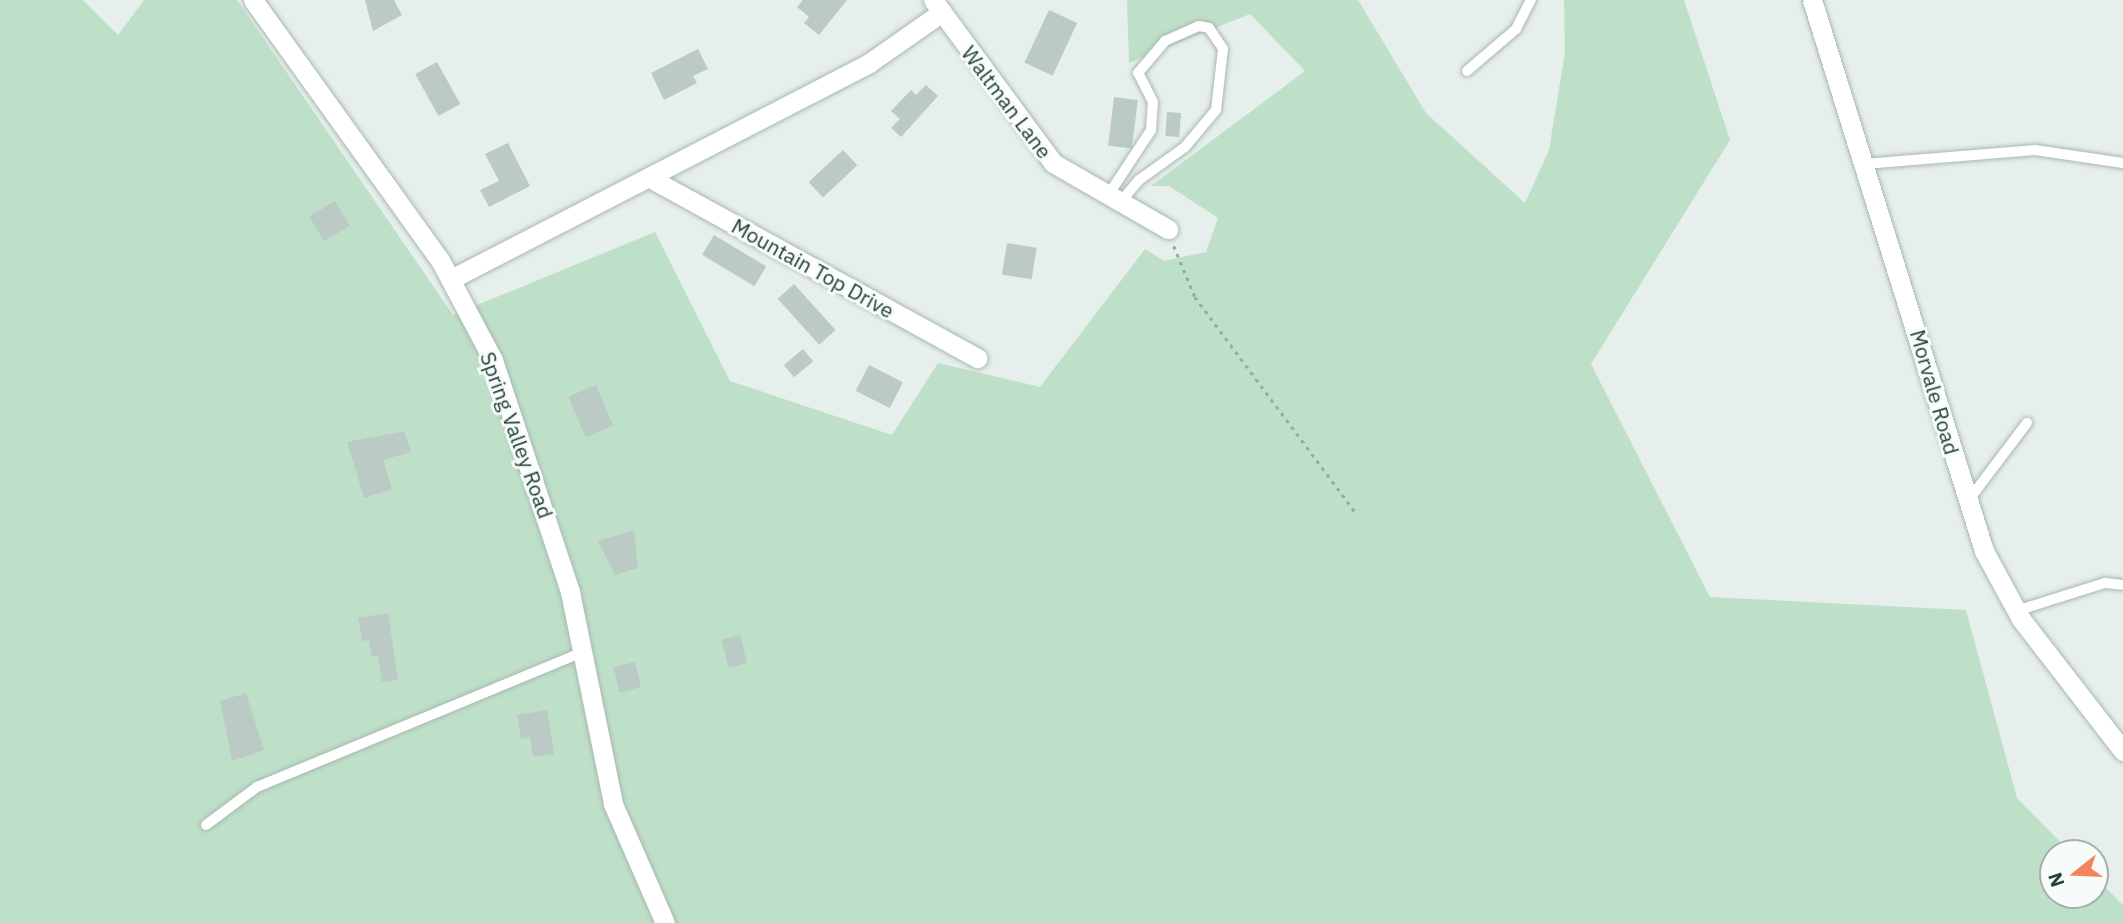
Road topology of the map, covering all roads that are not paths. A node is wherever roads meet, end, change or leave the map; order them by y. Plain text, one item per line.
1 (253, 0) edge
2 (1531, 0) edge
3 (1812, 0) edge
4 (938, 6) edge
5 (1467, 71) dead end
6 (2123, 163) edge
7 (1864, 164) junction
8 (648, 177) junction
9 (1113, 200) junction
10 (1168, 229) road end
11 (452, 279) junction
12 (977, 358) dead end
13 (2027, 424) dead end
14 (1968, 501) junction
15 (2123, 585) edge
16 (2016, 611) junction
17 (583, 652) junction
18 (2123, 751) edge
19 (206, 825) dead end
20 (665, 923) edge

1 - 11 street, Spring Valley Road
2 - 5 lane
3 - 7 street, Morvale Road
4 - 8 street
4 - 9 street, Waltman Lane
6 - 7 lane
7 - 14 street, Morvale Road
8 - 11 street
8 - 12 street, Mountain Top Drive
9 - 9 lane
9 - 10 street, Waltman Lane
11 - 17 street, Spring Valley Road
13 - 14 lane
14 - 16 street, Morvale Road
15 - 16 lane
16 - 18 street, Morvale Road
17 - 19 lane
17 - 20 street, Spring Valley Road

